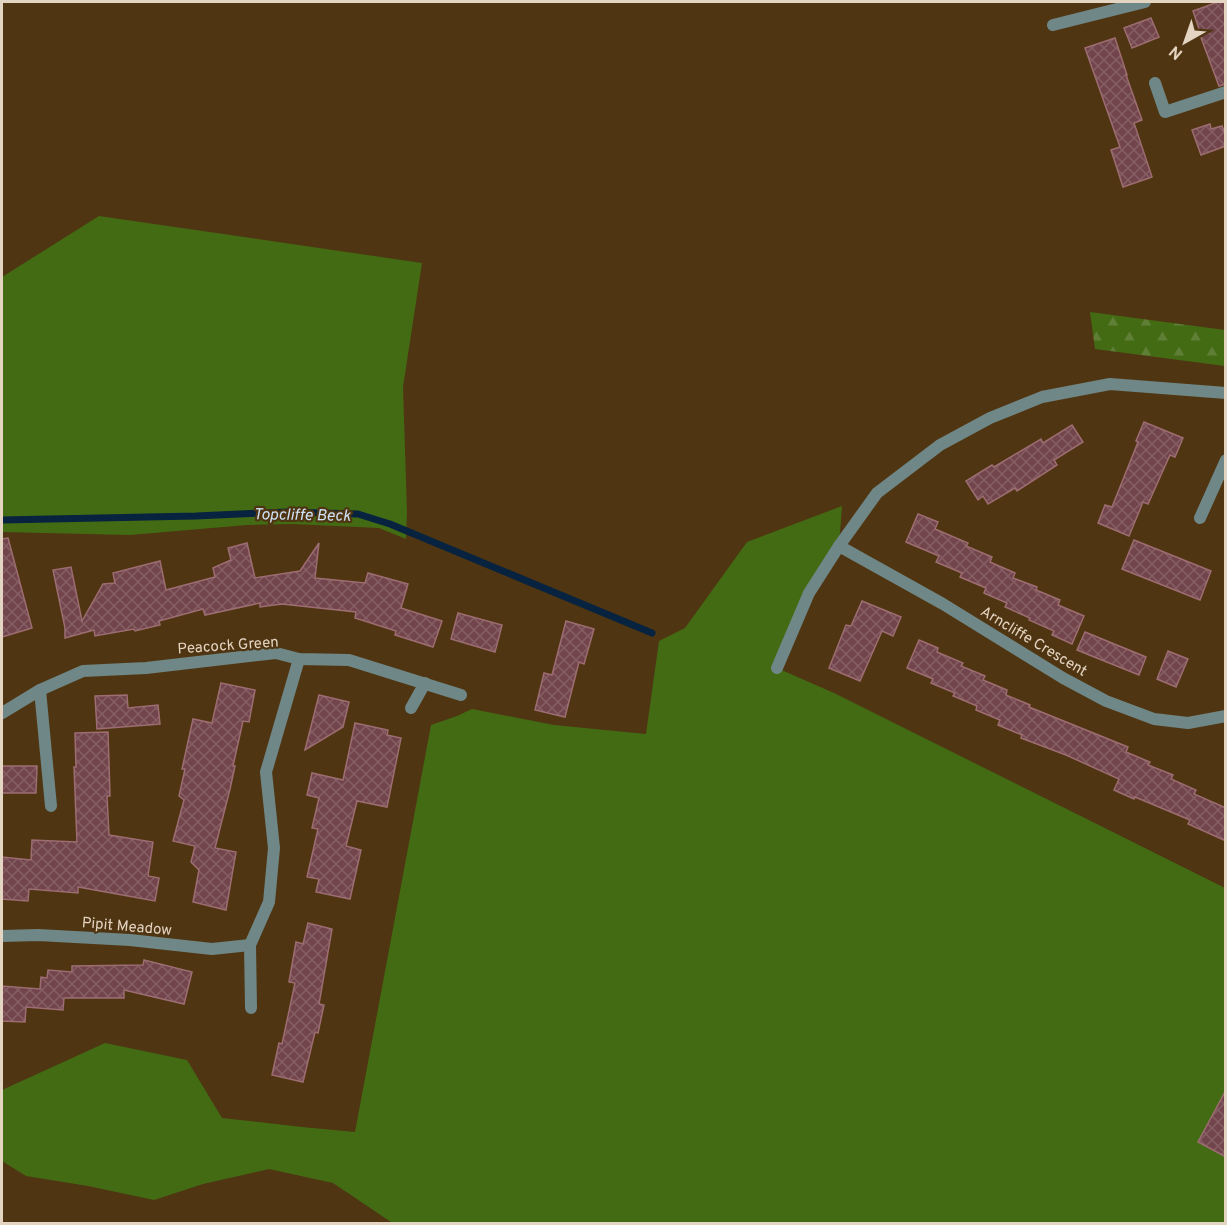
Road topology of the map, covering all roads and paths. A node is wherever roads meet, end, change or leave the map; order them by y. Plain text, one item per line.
1 (1145, 2) edge
2 (1053, 24) dead end
3 (1155, 83) dead end
4 (1226, 92) edge
5 (1226, 393) edge
6 (1226, 460) edge
7 (1200, 518) dead end
8 (839, 546) junction
9 (299, 658) junction
10 (777, 668) dead end
11 (425, 683) junction
12 (40, 690) junction
13 (462, 695) dead end
14 (411, 708) dead end
15 (2, 713) edge
16 (1226, 716) edge
17 (51, 806) dead end
18 (2, 936) edge
19 (250, 945) junction
20 (251, 1008) dead end

1 - 2 street
3 - 4 street
5 - 8 street
6 - 7 street
8 - 10 street
8 - 16 street, Arncliffe Crescent
9 - 11 street, Peacock Green
9 - 12 street, Peacock Green
9 - 19 street
11 - 13 street, Peacock Green
11 - 14 street
12 - 15 street, Peacock Green
12 - 17 street
18 - 19 street, Pipit Meadow
19 - 20 street

